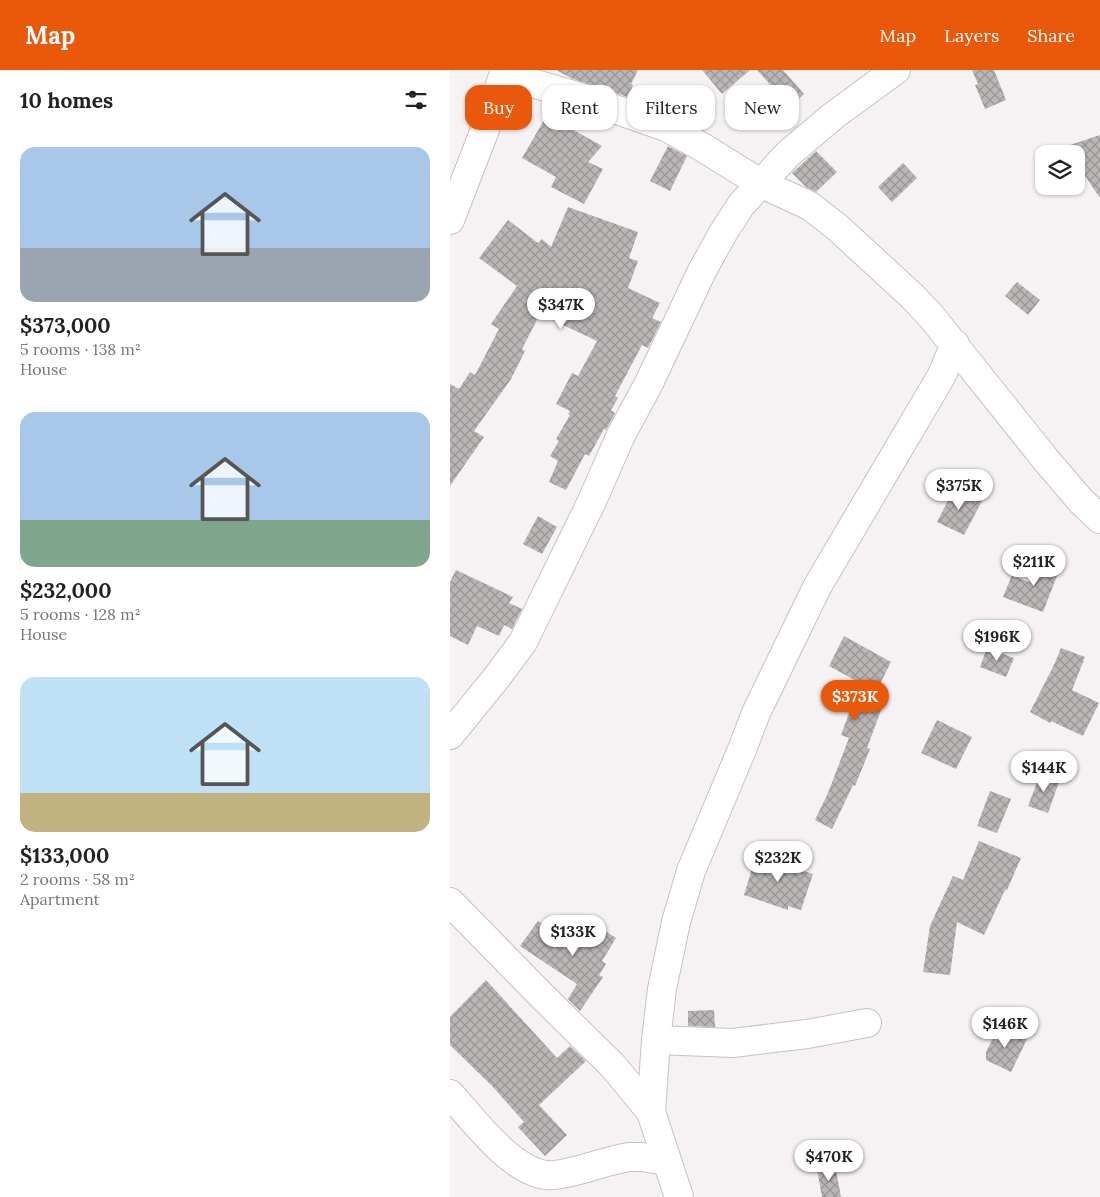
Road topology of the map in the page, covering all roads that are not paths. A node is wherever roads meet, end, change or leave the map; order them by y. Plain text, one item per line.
1 (896, 70) edge
2 (505, 71) edge
3 (760, 183) junction
4 (450, 220) edge
5 (955, 344) junction
6 (1100, 519) edge
7 (450, 735) edge
8 (450, 902) edge
9 (867, 1023) dead end
10 (656, 1040) junction
11 (450, 1094) edge
12 (651, 1112) junction
13 (666, 1161) junction
14 (679, 1197) edge

1 - 3 street
2 - 3 street
2 - 4 street
3 - 5 street
3 - 7 street
5 - 6 street
5 - 10 street
8 - 12 street
9 - 10 street
10 - 12 street
11 - 13 street
12 - 13 street
13 - 14 street

